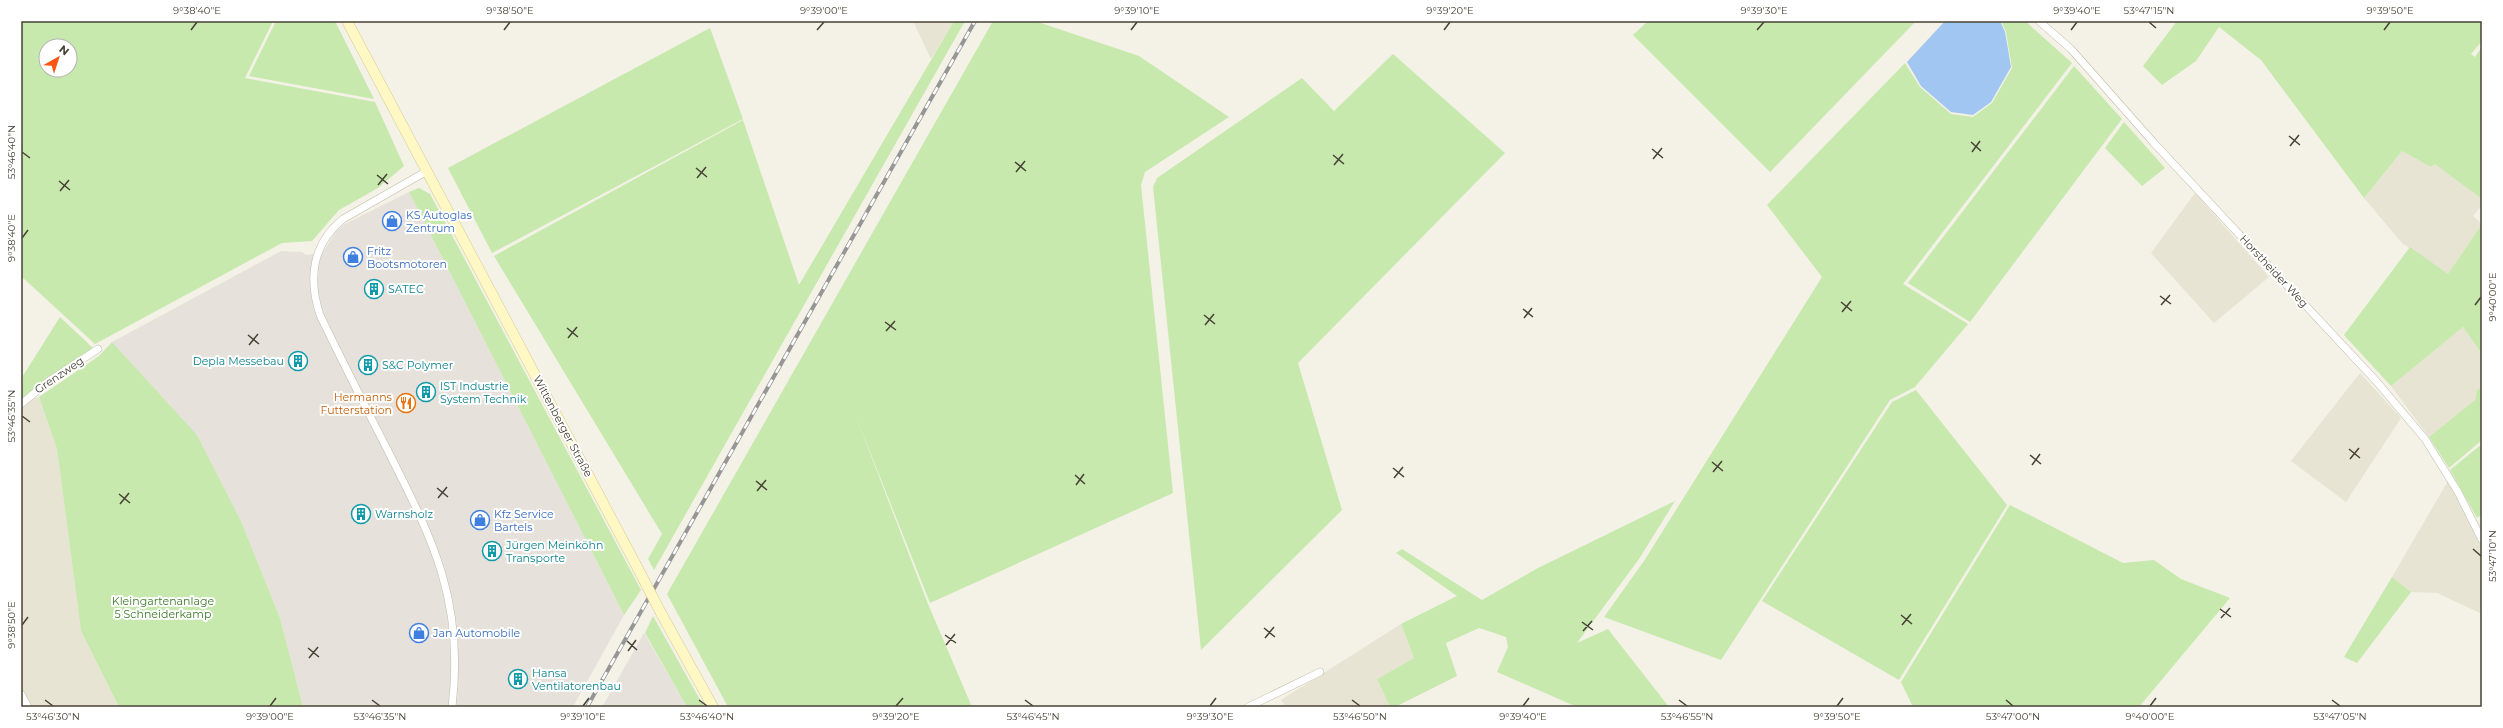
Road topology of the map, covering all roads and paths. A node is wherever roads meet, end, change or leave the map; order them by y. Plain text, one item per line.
1 (348, 21) edge
2 (2039, 21) edge
3 (427, 171) junction
4 (98, 349) dead end
5 (21, 404) edge
6 (2482, 540) edge
7 (1320, 672) dead end
8 (21, 694) edge
9 (28, 707) edge
10 (452, 707) edge
11 (712, 707) edge
12 (1248, 707) edge

1 - 3 main road, Wittenberger Straße
2 - 6 street, Horstheider Weg
3 - 10 street
3 - 11 main road, Wittenberger Straße, bridge
4 - 5 street, Grenzweg
7 - 12 street
8 - 9 street

